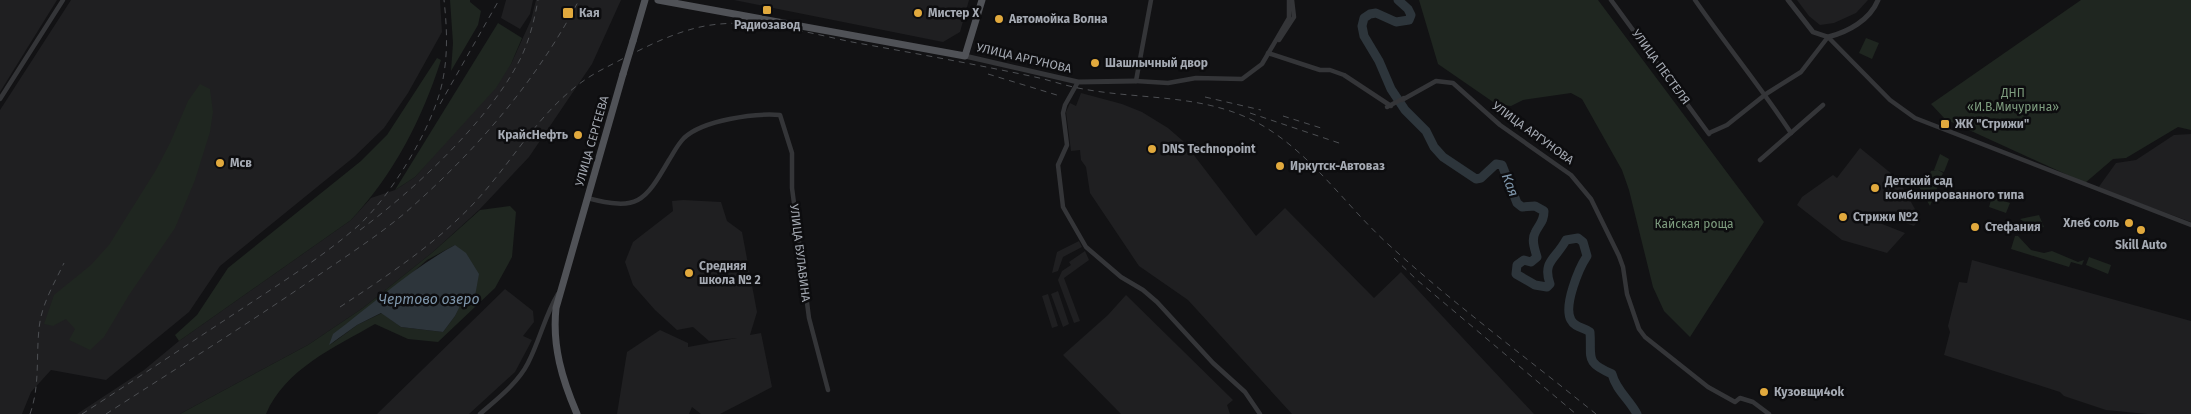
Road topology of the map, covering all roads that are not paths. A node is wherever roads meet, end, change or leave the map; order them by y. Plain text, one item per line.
1 (63, 0) edge
2 (645, 0) edge
3 (658, 0) edge
4 (1151, 0) edge
5 (1291, 0) edge
6 (1611, 0) edge
7 (1694, 0) edge
8 (1788, 0) edge
9 (1878, 0) edge
10 (981, 1) edge
11 (1828, 37) junction
12 (1268, 53) junction
13 (965, 56) junction
14 (1136, 81) junction
15 (1078, 82) junction
16 (1766, 94) junction
17 (1404, 98) junction
18 (0, 99) edge
19 (1823, 104) dead end
20 (1792, 134) junction
21 (1760, 160) dead end
22 (587, 198) junction
23 (2191, 225) edge
24 (561, 289) junction
25 (828, 390) dead end
26 (480, 414) edge
27 (577, 414) edge
28 (1260, 414) edge
29 (1769, 414) edge

1 - 18 street
2 - 22 main road, УЛИЦА СЕРГЕЕВА, bridge
3 - 13 main road, УЛИЦА АРГУНОВА
4 - 14 street
5 - 12 street, УЛИЦА АРГУНОВА
6 - 16 street, УЛИЦА ПЕСТЕЛЯ
7 - 16 street
8 - 11 street
9 - 11 street
10 - 13 main road
11 - 16 street
11 - 23 street
12 - 14 street, УЛИЦА АРГУНОВА
12 - 17 street, bridge
12 - 17 street, bridge
13 - 15 street, УЛИЦА АРГУНОВА
14 - 15 street, УЛИЦА АРГУНОВА
15 - 28 street
16 - 20 street
17 - 29 street, УЛИЦА АРГУНОВА
19 - 20 street
20 - 21 street
22 - 24 main road, УЛИЦА СЕРГЕЕВА
22 - 25 street, УЛИЦА БУЛАВИНА
24 - 26 street
24 - 27 main road, УЛИЦА СЕРГЕЕВА

